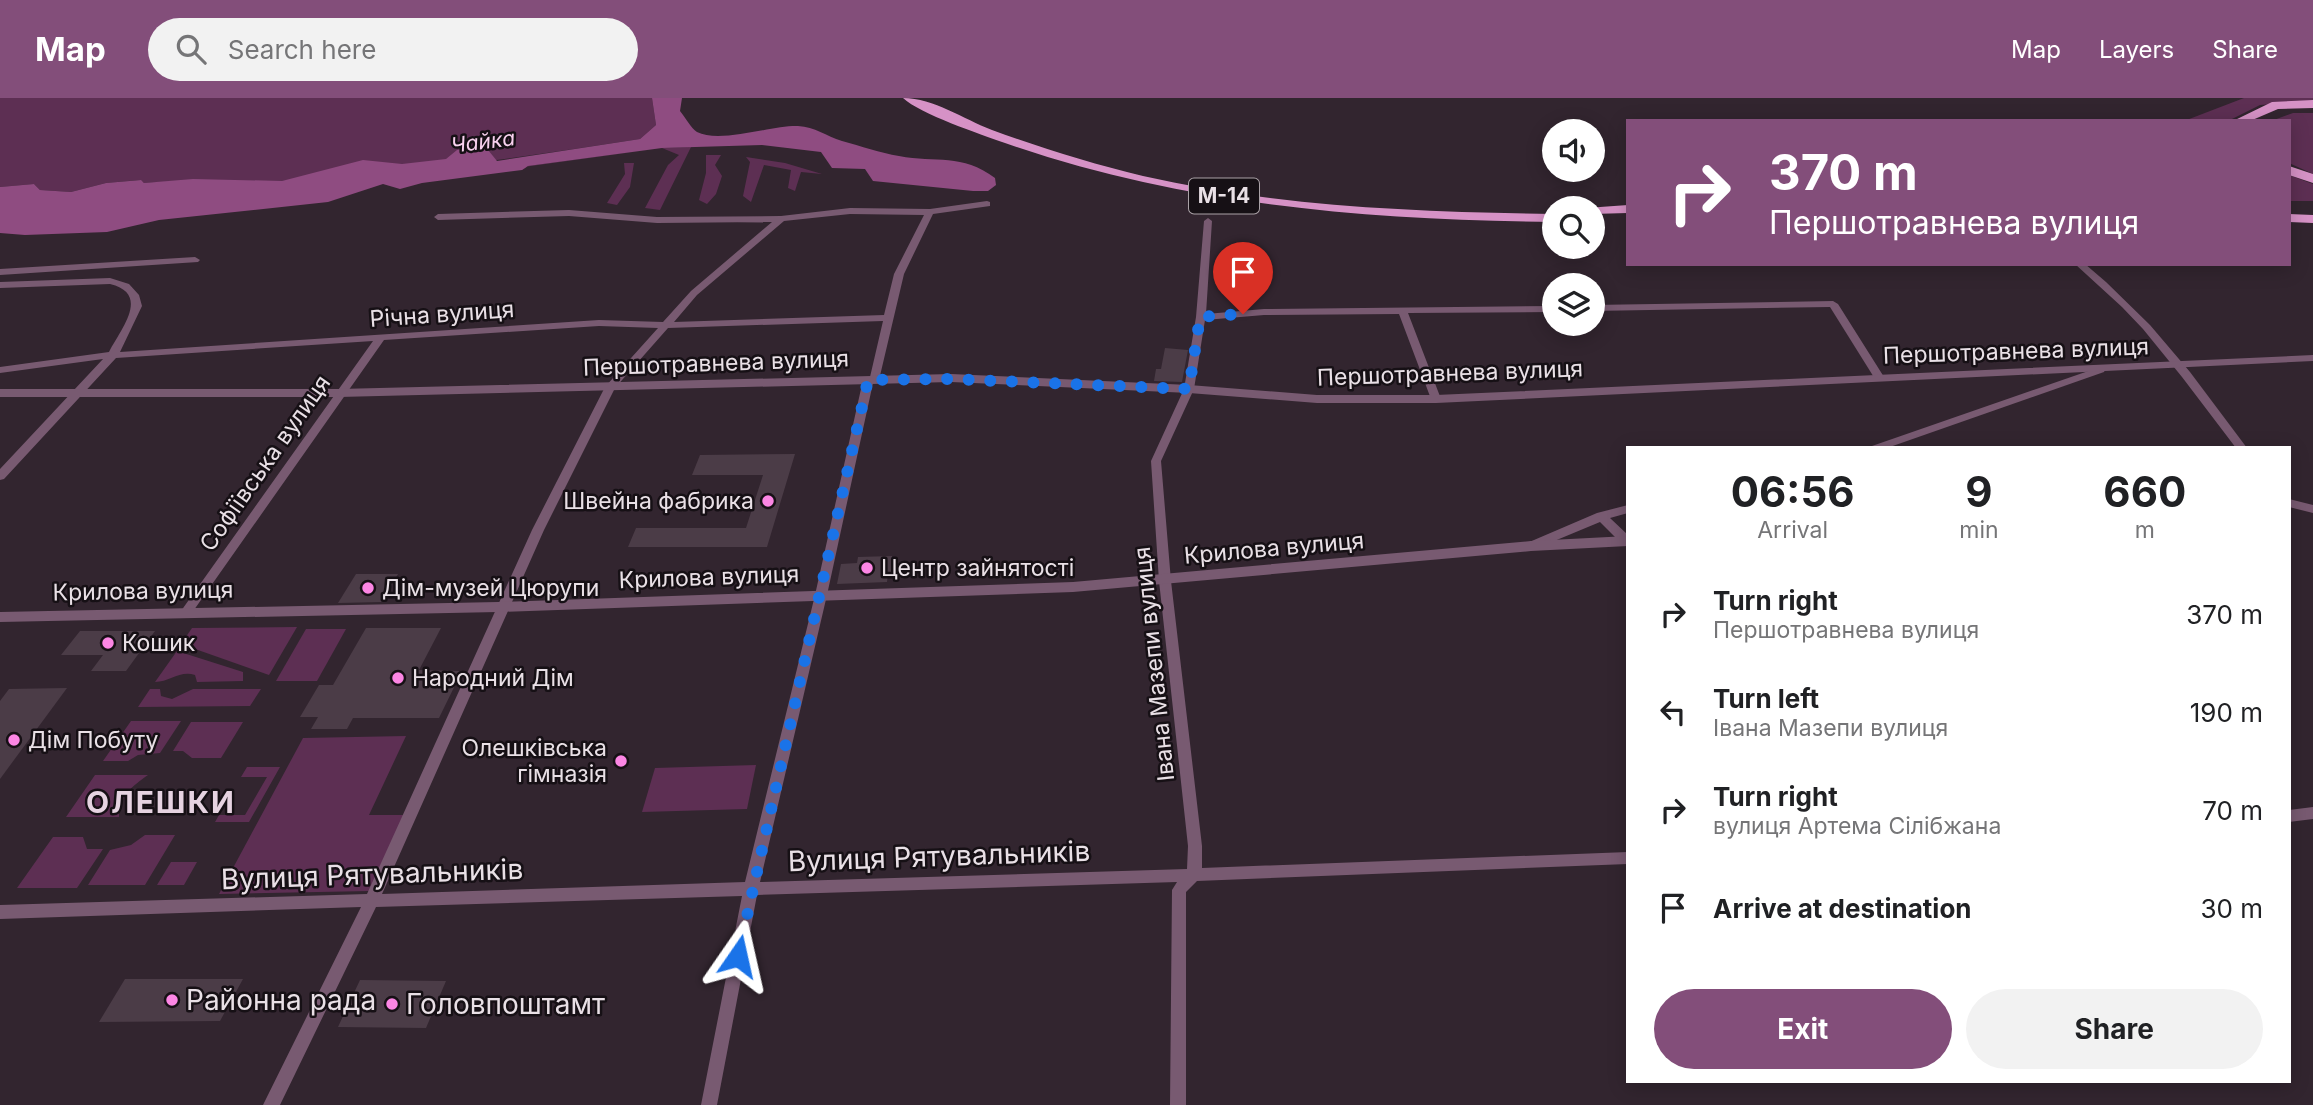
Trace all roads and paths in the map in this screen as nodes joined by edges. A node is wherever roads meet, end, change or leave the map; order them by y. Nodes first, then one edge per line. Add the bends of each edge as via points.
1 (909, 98) edge
2 (933, 98) edge
3 (2313, 106) edge
4 (2244, 119) edge
5 (2258, 119) edge
6 (2291, 171) edge
7 (2313, 179) edge
8 (987, 204) dead end
9 (2291, 208) edge
10 (2313, 208) edge
11 (1626, 209) edge
12 (1542, 210) edge
13 (1605, 210) edge
14 (930, 212) junction
15 (439, 218) dead end
16 (1542, 218) edge
17 (1605, 218) edge
18 (1626, 218) edge
19 (2291, 218) edge
20 (2313, 218) edge
21 (781, 219) junction
22 (1208, 221) dead end
23 (195, 260) dead end
24 (137, 265) junction
25 (2082, 266) edge
26 (0, 272) edge
27 (0, 285) edge
28 (132, 290) junction
29 (1605, 308) edge
30 (1542, 309) edge
31 (1403, 312) junction
32 (1200, 317) junction
33 (888, 318) junction
34 (664, 324) junction
35 (381, 337) junction
36 (113, 355) junction
37 (2313, 358) edge
38 (2179, 365) junction
39 (0, 370) edge
40 (2100, 370) junction
41 (1879, 377) junction
42 (871, 380) junction
43 (610, 387) junction
44 (1189, 389) junction
45 (0, 393) edge
46 (79, 393) junction
47 (340, 393) junction
48 (1436, 399) junction
49 (1881, 446) edge
50 (2240, 446) edge
51 (0, 476) edge
52 (2291, 504) edge
53 (2313, 509) edge
54 (1626, 510) edge
55 (1601, 516) junction
56 (1626, 540) edge
57 (1626, 541) edge
58 (1531, 546) junction
59 (1165, 581) junction
60 (821, 595) junction
61 (505, 607) junction
62 (185, 614) junction
63 (0, 617) edge
64 (2313, 813) edge
65 (2291, 816) edge
66 (1626, 858) edge
67 (1194, 875) junction
68 (751, 888) junction
69 (372, 900) junction
70 (0, 912) edge
71 (271, 1105) edge
72 (709, 1105) edge
73 (1178, 1105) edge

1 - 16 highway, М-14 via 1017,144 1159,185 1266,203 1391,215
2 - 12 highway, М-14 via 974,118 1083,155 1212,184 1365,204
3 - 4 highway via 2276,105
3 - 5 highway via 2276,109
6 - 7 highway
8 - 14 street
9 - 10 highway
11 - 13 highway
14 - 21 street via 850,211
14 - 33 street via 899,274
15 - 21 street via 569,213 657,220
17 - 18 highway
19 - 20 highway
21 - 34 street
22 - 32 street, Івана Мазепи вулиця
23 - 24 street
24 - 26 street
24 - 28 street
25 - 38 street
27 - 28 street via 110,281
28 - 36 street via 137,306
29 - 41 street via 1833,304
30 - 31 street
31 - 32 street
31 - 48 street
32 - 44 street, Івана Мазепи вулиця
33 - 34 street, Річна вулиця
33 - 42 street
34 - 35 street, Річна вулиця via 599,323
34 - 43 street
35 - 36 street, Річна вулиця
35 - 47 street, Софіївська вулиця
36 - 39 street, Річна вулиця
36 - 46 street
37 - 38 street, Першотравнева вулиця
38 - 40 street, Першотравнева вулиця
38 - 50 street
40 - 41 street, Першотравнева вулиця
40 - 49 street
41 - 48 street, Першотравнева вулиця
42 - 43 street, Першотравнева вулиця
42 - 44 street, Першотравнева вулиця
42 - 60 street
43 - 47 street, Першотравнева вулиця
43 - 61 street
44 - 48 street, Першотравнева вулиця via 1317,399
44 - 59 street, Івана Мазепи вулиця via 1156,461
45 - 46 street, Першотравнева вулиця
46 - 47 street, Першотравнева вулиця
46 - 51 street
47 - 62 street, Софіївська вулиця
52 - 53 street
54 - 55 street
55 - 56 street
55 - 58 street
57 - 58 street, Крилова вулиця
58 - 59 street, Крилова вулиця
59 - 60 street, Крилова вулиця
59 - 67 street, Івана Мазепи вулиця via 1195,846
60 - 61 street, Крилова вулиця
60 - 68 street
61 - 62 street, Крилова вулиця
61 - 69 street
62 - 63 street, Крилова вулиця
64 - 65 street
66 - 67 street, Вулиця Рятувальників
67 - 68 street, Вулиця Рятувальників
67 - 73 street, Івана Мазепи вулиця via 1179,890
68 - 69 street, Вулиця Рятувальників
68 - 72 street
69 - 70 street, Вулиця Рятувальників
69 - 71 street

